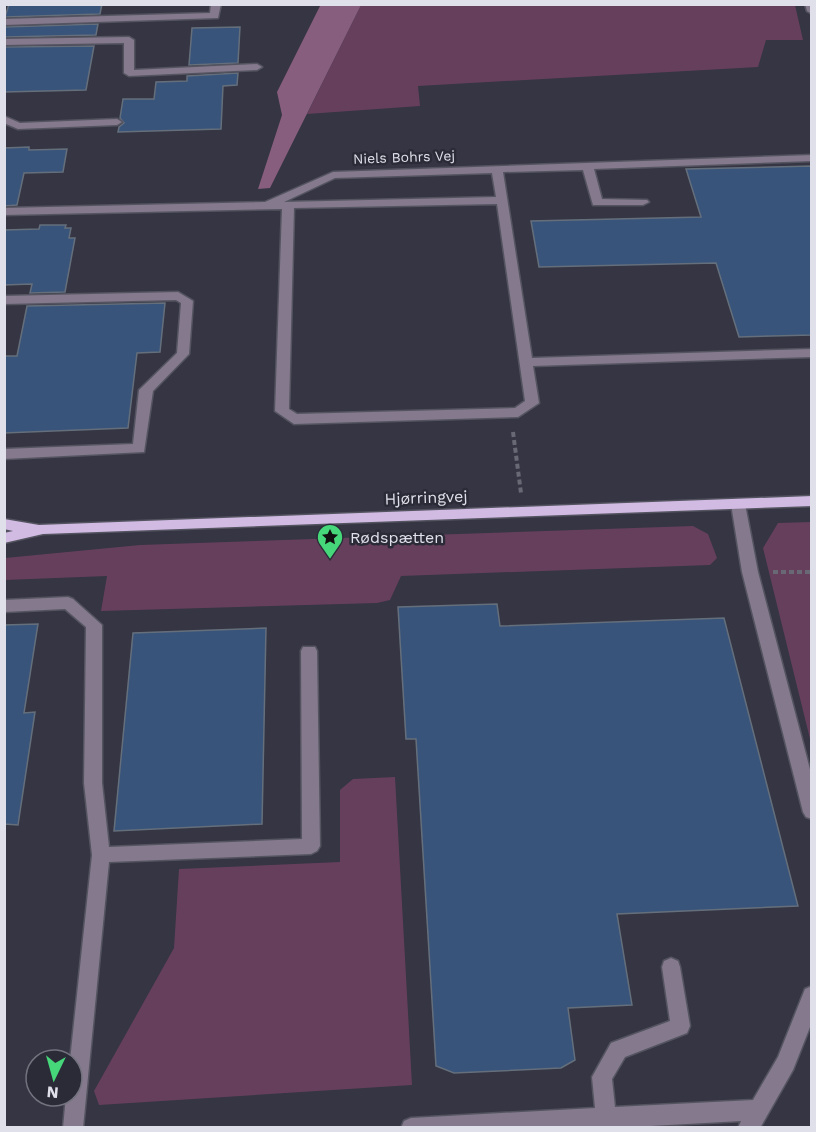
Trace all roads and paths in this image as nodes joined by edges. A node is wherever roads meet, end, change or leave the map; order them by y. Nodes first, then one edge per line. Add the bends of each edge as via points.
1 (216, 4) edge
2 (810, 4) edge
3 (812, 11) edge
4 (4, 22) edge
5 (4, 42) edge
6 (257, 67) dead end
7 (4, 119) edge
8 (117, 122) dead end
9 (812, 158) edge
10 (587, 165) junction
11 (497, 168) junction
12 (502, 200) junction
13 (643, 202) dead end
14 (268, 205) junction
15 (288, 205) junction
16 (4, 212) edge
17 (5, 301) edge
18 (812, 353) edge
19 (526, 362) junction
20 (510, 413) junction
21 (4, 454) edge
22 (812, 501) edge
23 (738, 504) junction
24 (523, 511) junction
25 (4, 524) edge
26 (43, 529) junction
27 (4, 537) edge
28 (750, 572) junction
29 (812, 572) edge
30 (4, 606) edge
31 (309, 651) dead end
32 (812, 812) edge
33 (101, 855) junction
34 (671, 967) dead end
35 (812, 995) edge
36 (758, 1110) junction
37 (606, 1118) junction
38 (659, 1121) edge
39 (425, 1127) edge
40 (73, 1128) edge
41 (748, 1128) edge

1 - 4 street via 215,16
2 - 3 street
5 - 6 street via 129,40 129,73
7 - 8 street via 18,126
9 - 10 street, Niels Bohrs Vej
10 - 11 street, Niels Bohrs Vej
10 - 13 street via 597,203
11 - 12 street
11 - 14 street, Niels Bohrs Vej via 333,175
12 - 15 street
12 - 19 street
14 - 15 street
14 - 16 street, Niels Bohrs Vej
15 - 20 street via 282,411 294,419
17 - 21 street via 178,296 187,301 183,354 146,390 138,449
18 - 19 street
19 - 20 street via 532,403
20 - 24 path
22 - 23 main road, Hjørringvej
23 - 24 main road, Hjørringvej
23 - 28 street
24 - 26 main road, Hjørringvej
25 - 26 main road, Hjørringvej
26 - 27 main road, Hjørringvej
28 - 29 path
28 - 32 street
30 - 33 street via 68,603 94,625 93,783
31 - 33 street via 311,846
33 - 40 street
34 - 37 street via 680,1026 618,1050 602,1077
35 - 36 street via 786,1063
36 - 38 street
36 - 41 street
37 - 38 street
37 - 39 street

